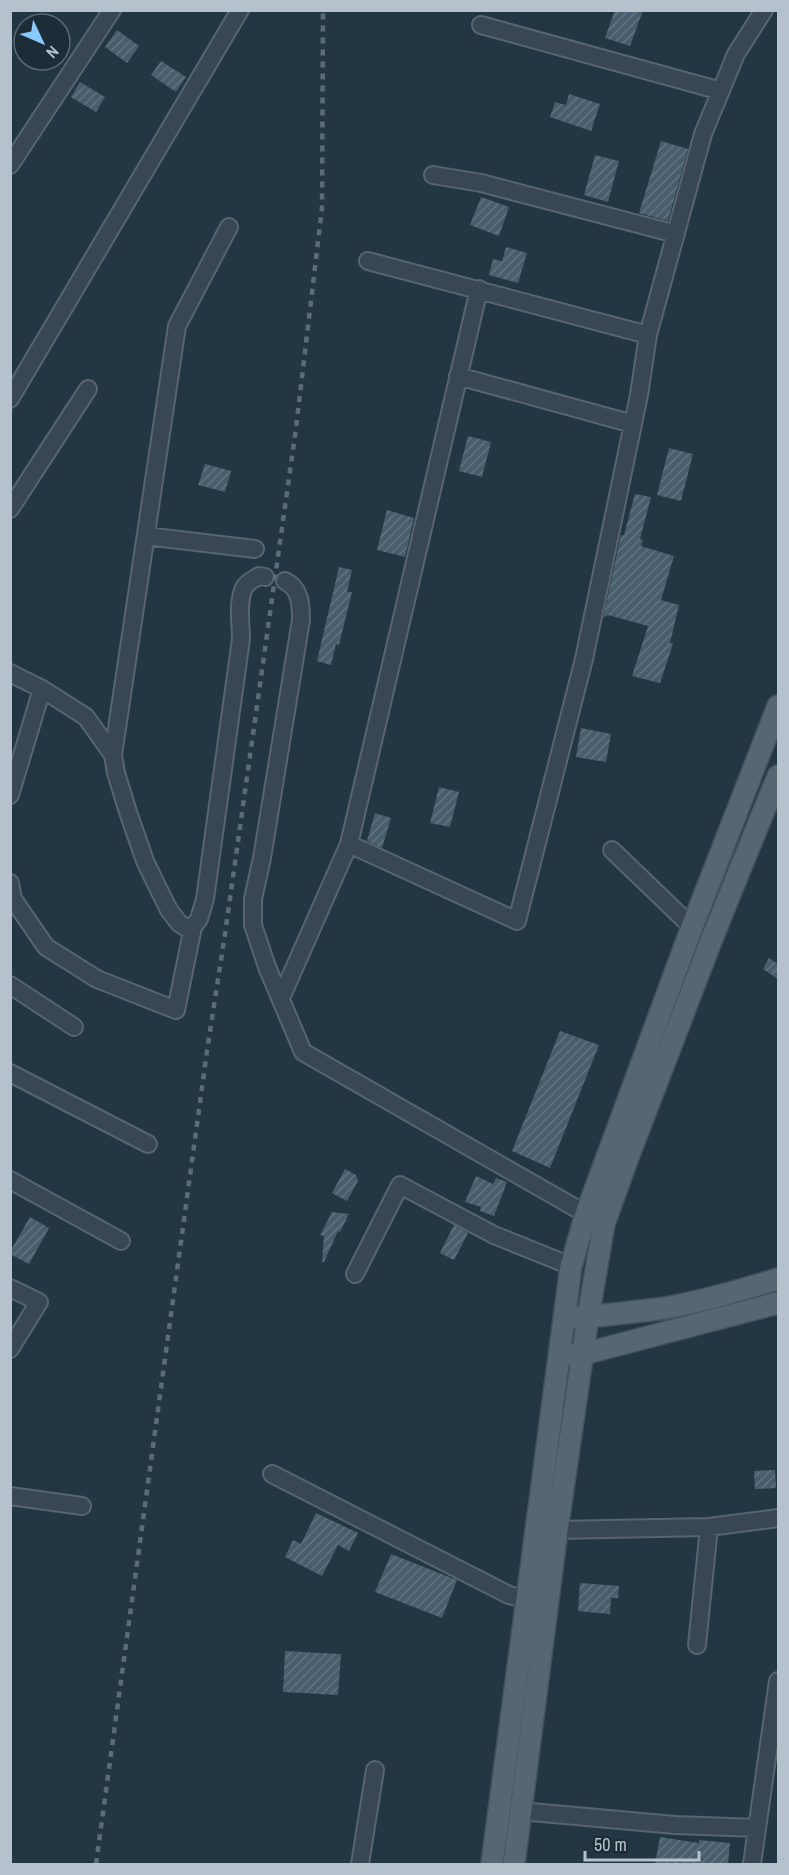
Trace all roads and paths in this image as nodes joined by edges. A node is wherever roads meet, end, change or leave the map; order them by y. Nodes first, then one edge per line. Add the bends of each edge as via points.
1 (112, 10) edge
2 (240, 10) edge
3 (764, 10) edge
4 (481, 25) dead end
5 (721, 91) junction
6 (17, 140) edge
7 (10, 165) edge
8 (434, 175) dead end
9 (229, 227) dead end
10 (676, 234) junction
11 (368, 261) dead end
12 (479, 289) junction
13 (648, 335) junction
14 (458, 376) junction
15 (88, 389) dead end
16 (10, 399) edge
17 (633, 424) junction
18 (10, 509) edge
19 (146, 536) junction
20 (255, 549) dead end
21 (265, 577) dead end
22 (285, 581) dead end
23 (10, 673) edge
24 (42, 689) junction
25 (778, 706) edge
26 (113, 755) junction
27 (778, 776) edge
28 (12, 788) edge
29 (349, 844) junction
30 (612, 850) dead end
31 (10, 883) edge
32 (193, 927) junction
33 (692, 927) junction
34 (10, 985) edge
35 (281, 998) junction
36 (74, 1027) dead end
37 (10, 1073) edge
38 (148, 1144) dead end
39 (10, 1180) edge
40 (586, 1214) junction
41 (121, 1241) dead end
42 (571, 1266) junction
43 (356, 1274) dead end
44 (778, 1279) edge
45 (10, 1288) edge
46 (778, 1303) edge
47 (588, 1317) junction
48 (563, 1319) junction
49 (10, 1349) edge
50 (583, 1354) junction
51 (559, 1356) junction
52 (272, 1474) dead end
53 (10, 1496) edge
54 (82, 1506) dead end
55 (778, 1518) edge
56 (708, 1527) junction
57 (557, 1530) junction
58 (528, 1600) junction
59 (696, 1645) dead end
60 (778, 1681) edge
61 (375, 1770) dead end
62 (520, 1811) junction
63 (757, 1828) junction
64 (360, 1864) edge
65 (492, 1864) edge
66 (514, 1864) edge
67 (752, 1864) edge

1 - 6 street
2 - 16 street
3 - 5 street via 736,54
4 - 5 street
5 - 10 street via 703,134
6 - 7 street
8 - 10 street via 481,183
9 - 19 street via 177,326
10 - 13 street
11 - 12 street
12 - 13 street
12 - 14 street
13 - 17 street
14 - 17 street
14 - 29 street
15 - 18 street
17 - 29 street via 584,659 517,921
19 - 20 street
19 - 26 street
21 - 32 street via 259,576 243,589 241,639 205,899
22 - 35 street via 295,589 301,620 253,899 253,925
23 - 24 street
24 - 26 street via 86,717
24 - 28 street
25 - 33 main road
26 - 32 street via 145,861 169,910 184,927
27 - 47 main road via 604,1224
29 - 35 street
30 - 33 street
31 - 32 street via 13,899 46,947 96,979 176,1011
33 - 40 main road
34 - 36 street
35 - 40 street via 303,1052
37 - 38 street
39 - 41 street
40 - 42 main road
42 - 43 street via 494,1235 400,1185
42 - 48 main road
44 - 47 main road via 667,1307
45 - 49 street via 39,1302
46 - 50 main road
47 - 48 main road
47 - 50 main road
48 - 51 main road
50 - 51 main road
50 - 57 main road
51 - 58 main road
52 - 58 street via 509,1595
53 - 54 street
55 - 56 street
56 - 57 street
56 - 59 street
57 - 62 main road
58 - 65 main road
60 - 63 street
61 - 64 street
62 - 63 street
62 - 66 main road
63 - 67 street

